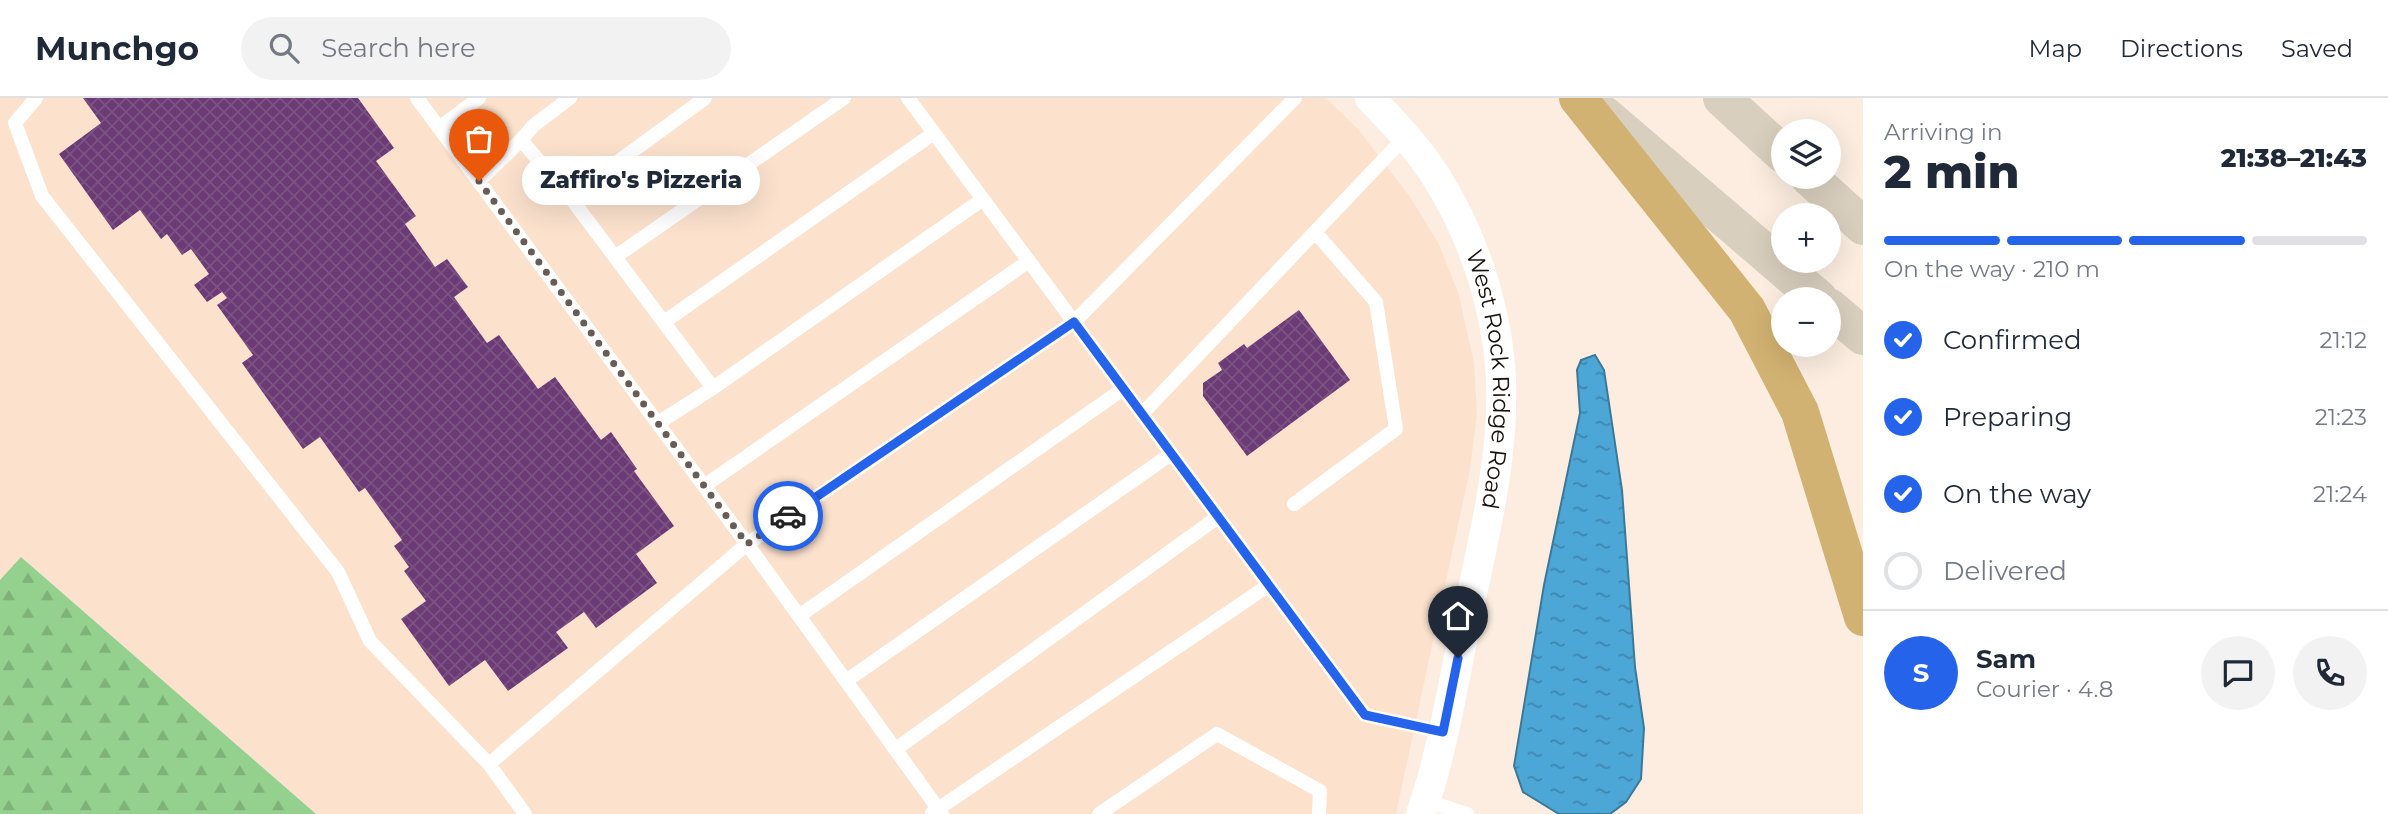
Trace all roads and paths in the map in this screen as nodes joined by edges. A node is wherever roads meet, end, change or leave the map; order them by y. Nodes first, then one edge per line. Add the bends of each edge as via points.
1 (36, 98) edge
2 (417, 98) edge
3 (479, 98) edge
4 (570, 98) edge
5 (705, 98) edge
6 (844, 98) edge
7 (908, 98) edge
8 (1295, 98) edge
9 (1370, 98) edge
10 (1581, 98) edge
11 (1722, 98) edge
12 (439, 128) junction
13 (934, 133) junction
14 (1406, 136) junction
15 (521, 140) junction
16 (1771, 143) edge
17 (479, 181) junction
18 (1822, 189) edge
19 (570, 197) junction
20 (983, 199) junction
21 (1863, 226) edge
22 (1315, 232) junction
23 (615, 257) junction
24 (1029, 261) junction
25 (1805, 287) edge
26 (1841, 318) edge
27 (1074, 322) junction
28 (664, 323) junction
29 (1863, 337) edge
30 (713, 388) junction
31 (1123, 389) junction
32 (1142, 414) junction
33 (658, 423) junction
34 (1171, 454) junction
35 (704, 486) junction
36 (1294, 504) dead end
37 (1218, 517) junction
38 (747, 544) junction
39 (1269, 586) junction
40 (799, 616) junction
41 (1863, 617) edge
42 (846, 681) junction
43 (1443, 732) junction
44 (895, 749) junction
45 (489, 764) junction
46 (1424, 807) edge
47 (937, 812) edge
48 (525, 814) edge
49 (1099, 814) edge
50 (1319, 814) edge
51 (1467, 814) edge

1 - 45 lane via 15,122 42,196 338,572 370,641
2 - 12 lane
3 - 12 lane
4 - 15 lane
5 - 19 lane
6 - 23 lane
7 - 13 lane
8 - 27 lane
9 - 14 street, West Rock Ridge Road
10 - 25 main road
10 - 41 highway via 1747,310 1800,412
11 - 16 main road
12 - 17 lane
13 - 20 lane
13 - 28 lane
14 - 22 lane
14 - 43 street, West Rock Ridge Road via 1453,208 1481,274 1501,381 1497,454
15 - 17 lane
15 - 19 lane
17 - 33 lane
18 - 21 main road
19 - 23 lane
20 - 24 lane
20 - 30 lane
22 - 32 lane
22 - 36 lane via 1376,302 1396,429
23 - 28 lane
24 - 27 lane
24 - 35 lane
26 - 29 main road
27 - 31 lane
27 - 38 lane
28 - 30 lane
30 - 33 lane
31 - 32 lane
31 - 40 lane
32 - 34 lane
33 - 35 lane
34 - 37 lane
34 - 42 lane
35 - 38 lane
37 - 39 lane
37 - 44 lane
38 - 40 lane
38 - 45 lane
39 - 43 lane via 1365,715
39 - 47 lane
40 - 42 lane
42 - 44 lane
43 - 46 street, West Rock Ridge Road
44 - 47 lane
45 - 48 lane
46 - 51 lane
49 - 50 lane via 1217,734 1320,791

